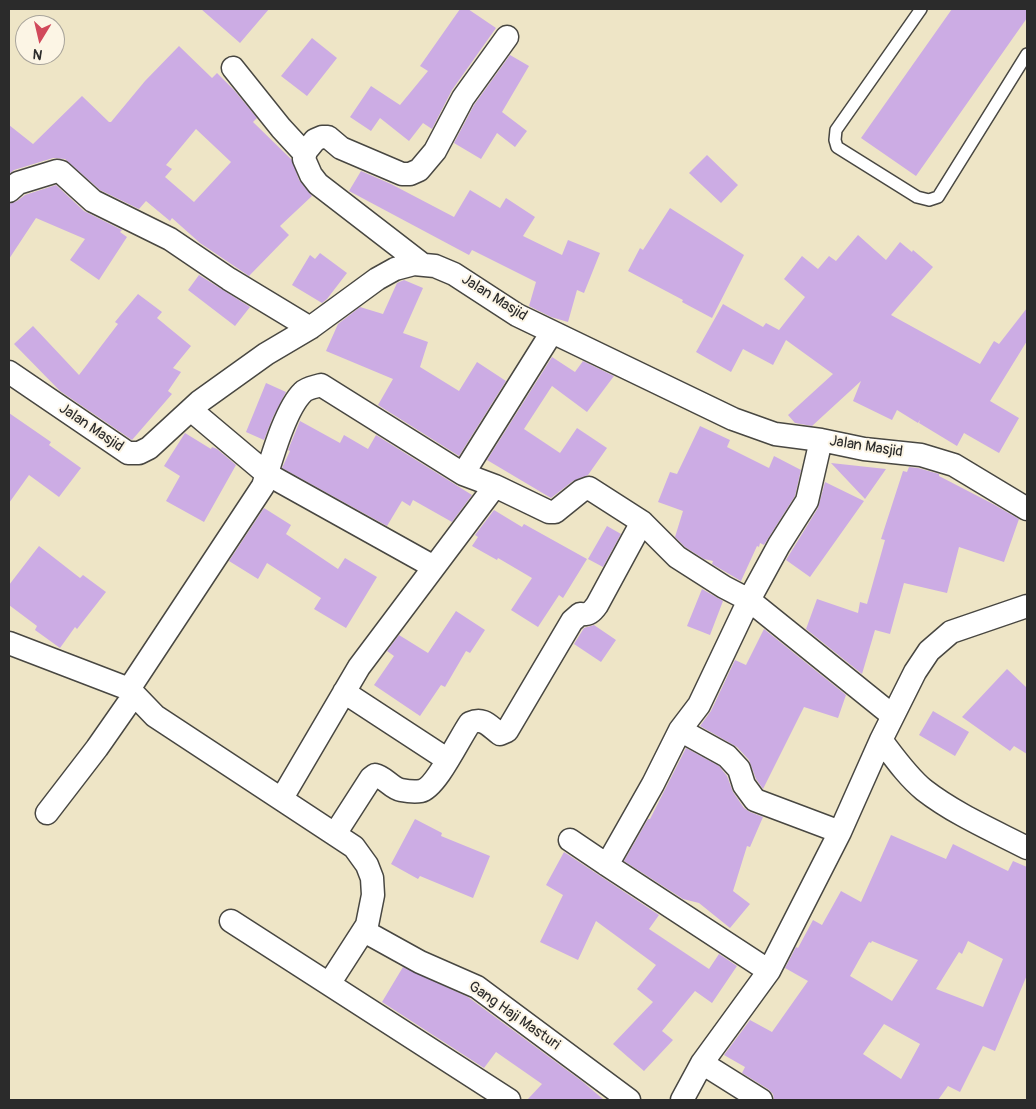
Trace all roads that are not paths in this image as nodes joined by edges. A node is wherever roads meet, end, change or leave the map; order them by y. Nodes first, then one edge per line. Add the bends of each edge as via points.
1 (921, 9) edge
2 (507, 37) dead end
3 (1027, 54) edge
4 (232, 68) dead end
5 (305, 154) junction
6 (9, 192) edge
7 (423, 265) junction
8 (310, 328) junction
9 (552, 332) junction
10 (9, 372) edge
11 (191, 410) junction
12 (821, 440) junction
13 (267, 474) junction
14 (463, 474) junction
15 (495, 486) junction
16 (1027, 509) edge
17 (642, 522) junction
18 (434, 567) junction
19 (749, 600) junction
20 (1027, 606) edge
21 (9, 643) edge
22 (131, 692) junction
23 (344, 692) junction
24 (893, 716) junction
25 (680, 730) junction
26 (881, 740) junction
27 (448, 760) junction
28 (282, 798) junction
29 (46, 813) dead end
30 (840, 832) junction
31 (335, 834) junction
32 (570, 840) dead end
33 (1027, 848) edge
34 (607, 865) junction
35 (230, 921) dead end
36 (364, 931) junction
37 (769, 970) junction
38 (329, 984) junction
39 (702, 1063) junction
40 (509, 1100) edge
41 (629, 1100) edge
42 (682, 1100) edge
43 (761, 1100) edge

1 - 3 lane via 836,130 835,140 837,147 917,197 929,200 938,196
2 - 5 street via 463,98 435,151 419,170 402,174 341,148 322,136
4 - 5 street
5 - 7 street via 304,160 318,184
6 - 8 street via 18,182 61,172 93,201 170,239
7 - 8 street, Jalan Masjid via 395,269 377,279
7 - 9 street, Jalan Masjid via 454,274 517,315
8 - 11 street, Jalan Masjid via 266,354
9 - 12 street, Jalan Masjid via 733,419 775,434
9 - 14 street
10 - 11 street, Jalan Masjid via 128,453 139,453 149,448
11 - 13 street
12 - 16 street, Jalan Masjid via 864,449 921,455 954,465
12 - 19 street via 807,501
13 - 14 street via 292,405 304,390 321,385
13 - 18 street
13 - 22 street via 263,486
14 - 15 street
15 - 17 street via 550,512 555,512 589,488
15 - 18 street
17 - 19 street via 677,557
17 - 27 street via 597,605 592,612 580,614 572,621 507,731 500,734 483,720 476,720 470,723
18 - 23 street
19 - 24 street
19 - 25 street via 699,705
20 - 24 street via 951,632 929,651
21 - 22 street
22 - 28 street via 155,716
22 - 29 street via 97,748
23 - 27 street
23 - 28 street
24 - 26 street
25 - 30 street via 727,756 739,769 744,785 755,800
25 - 34 street
26 - 30 street
26 - 33 street via 922,789 953,810
27 - 31 street via 430,786 421,791 401,790 375,775
28 - 31 street
30 - 37 street
31 - 36 street via 354,847 372,878 373,895
32 - 34 street
34 - 37 street
35 - 38 street
36 - 38 street
36 - 41 street, Gang Haji Masturi via 420,962 477,987
37 - 39 street
38 - 40 street
39 - 42 street
39 - 43 street

